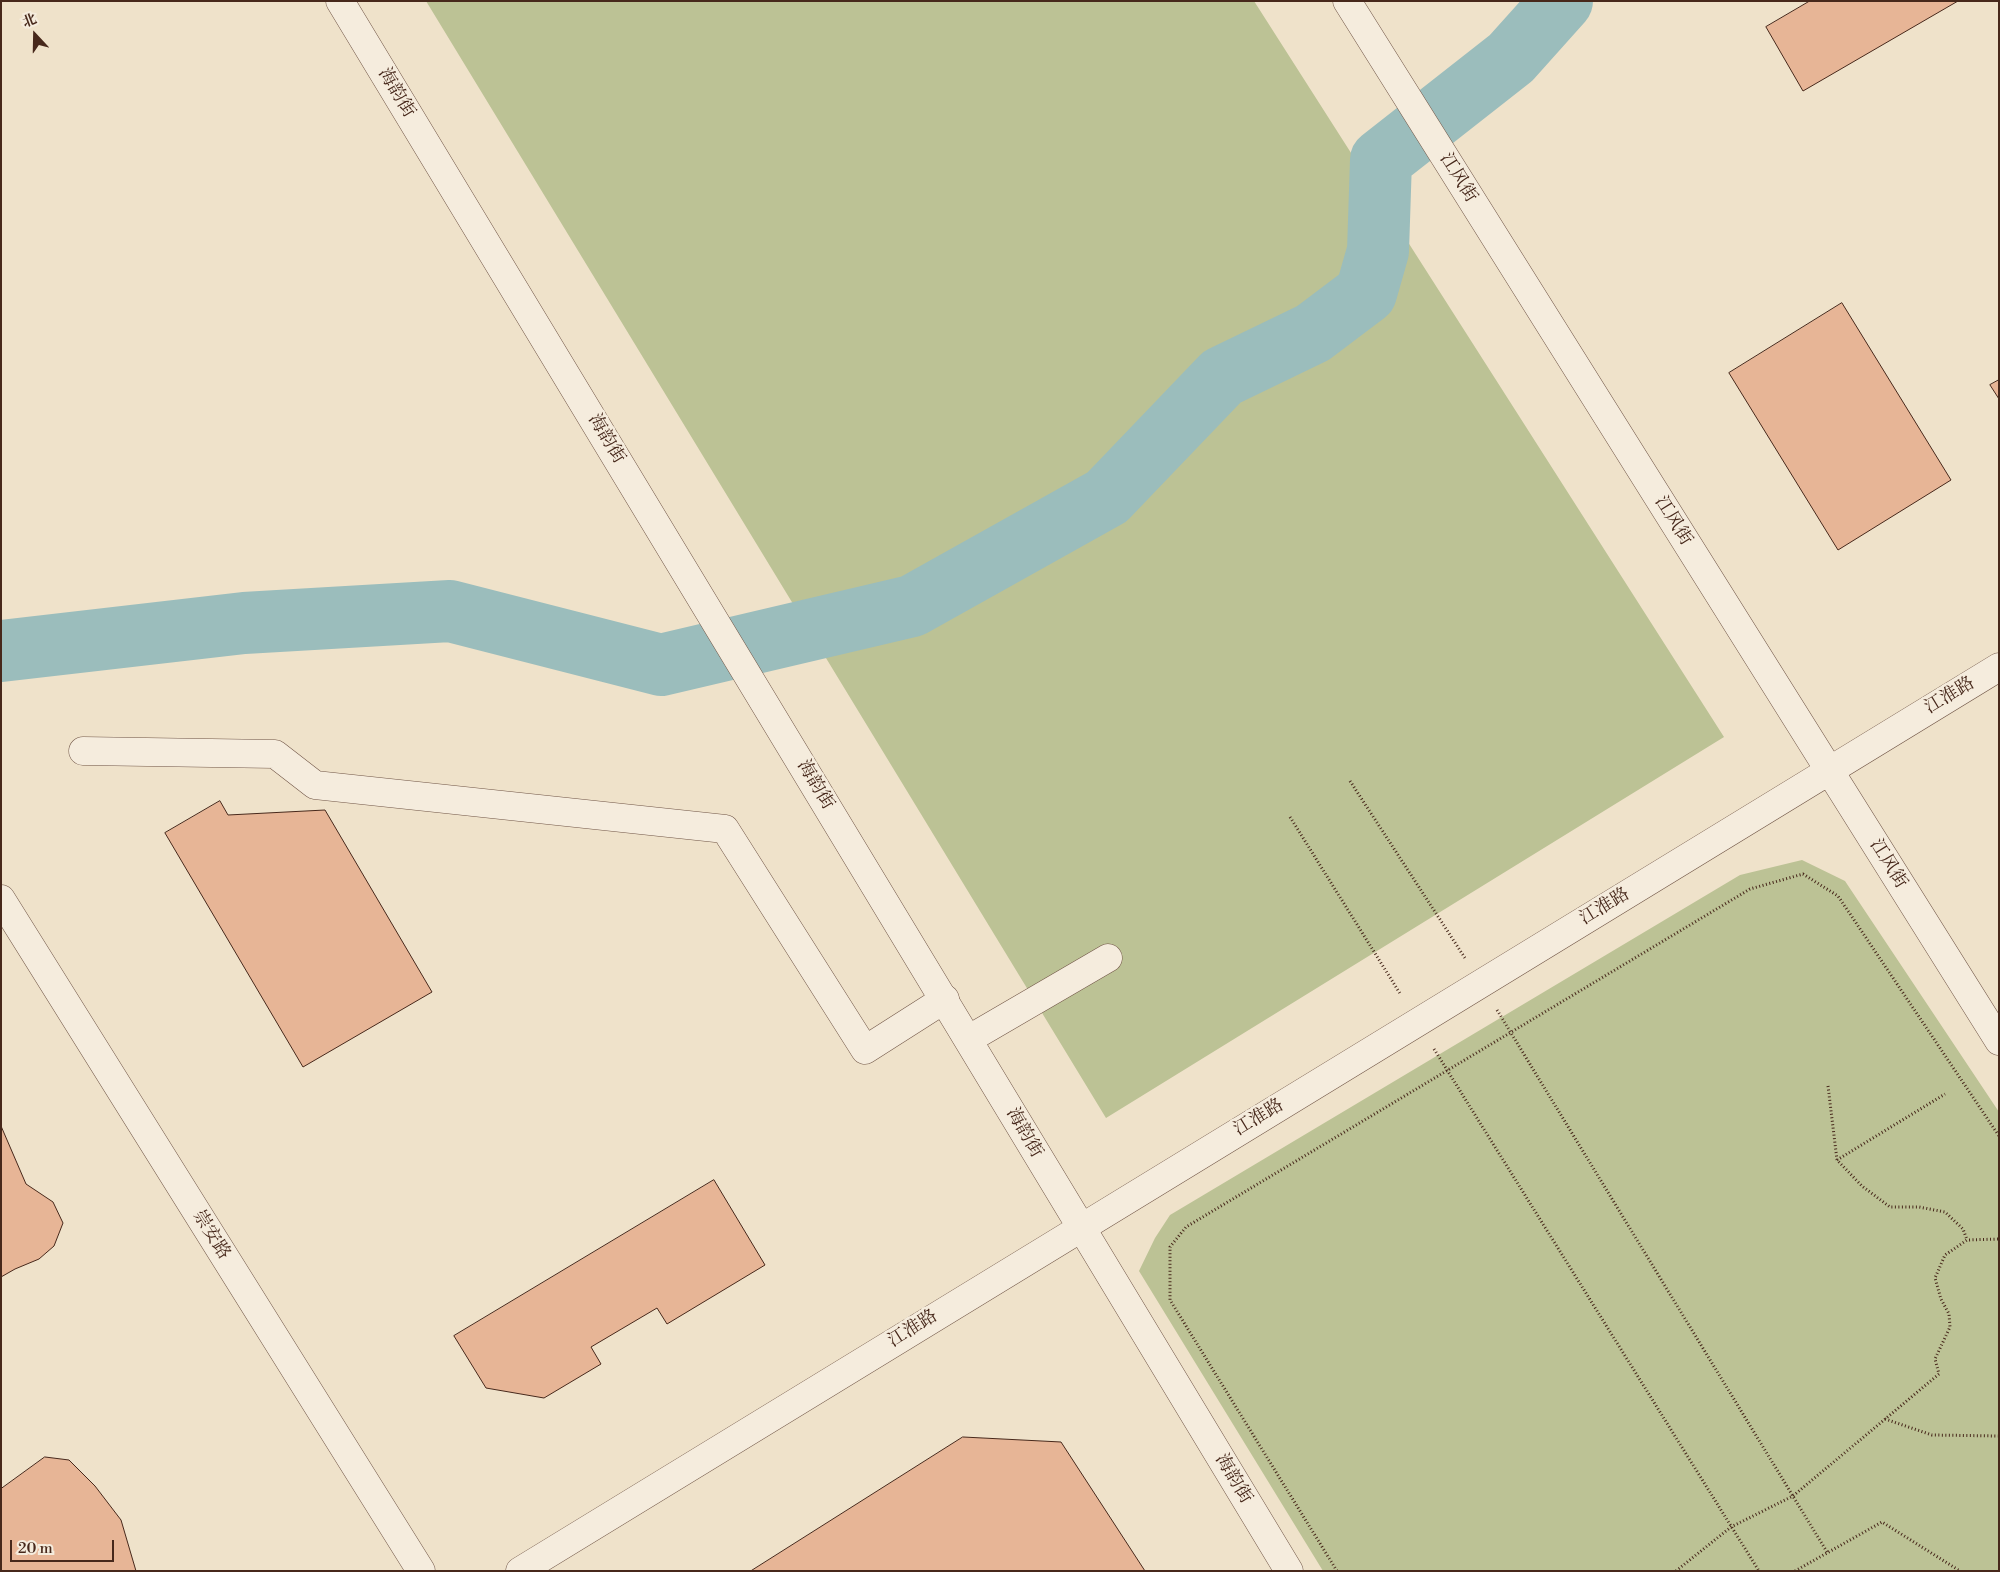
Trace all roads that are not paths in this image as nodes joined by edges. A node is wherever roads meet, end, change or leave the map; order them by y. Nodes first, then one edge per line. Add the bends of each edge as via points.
1 (340, 1) edge
2 (1347, 1) edge
3 (1999, 667) edge
4 (83, 751) dead end
5 (1830, 770) junction
6 (1, 899) edge
7 (1108, 958) dead end
8 (945, 999) junction
9 (969, 1039) junction
10 (1999, 1040) edge
11 (1080, 1228) junction
12 (421, 1571) edge
13 (520, 1571) edge
14 (1289, 1571) edge

1 - 8 street, 海韵街
2 - 5 street, 江风街
3 - 5 street, 江淮路
4 - 8 street via 274,754 315,785 725,829 865,1050
5 - 10 street, 江风街
5 - 11 street, 江淮路
6 - 12 street, 崇安路
7 - 9 street
8 - 9 street, 海韵街
9 - 11 street, 海韵街
11 - 13 street, 江淮路
11 - 14 street, 海韵街

